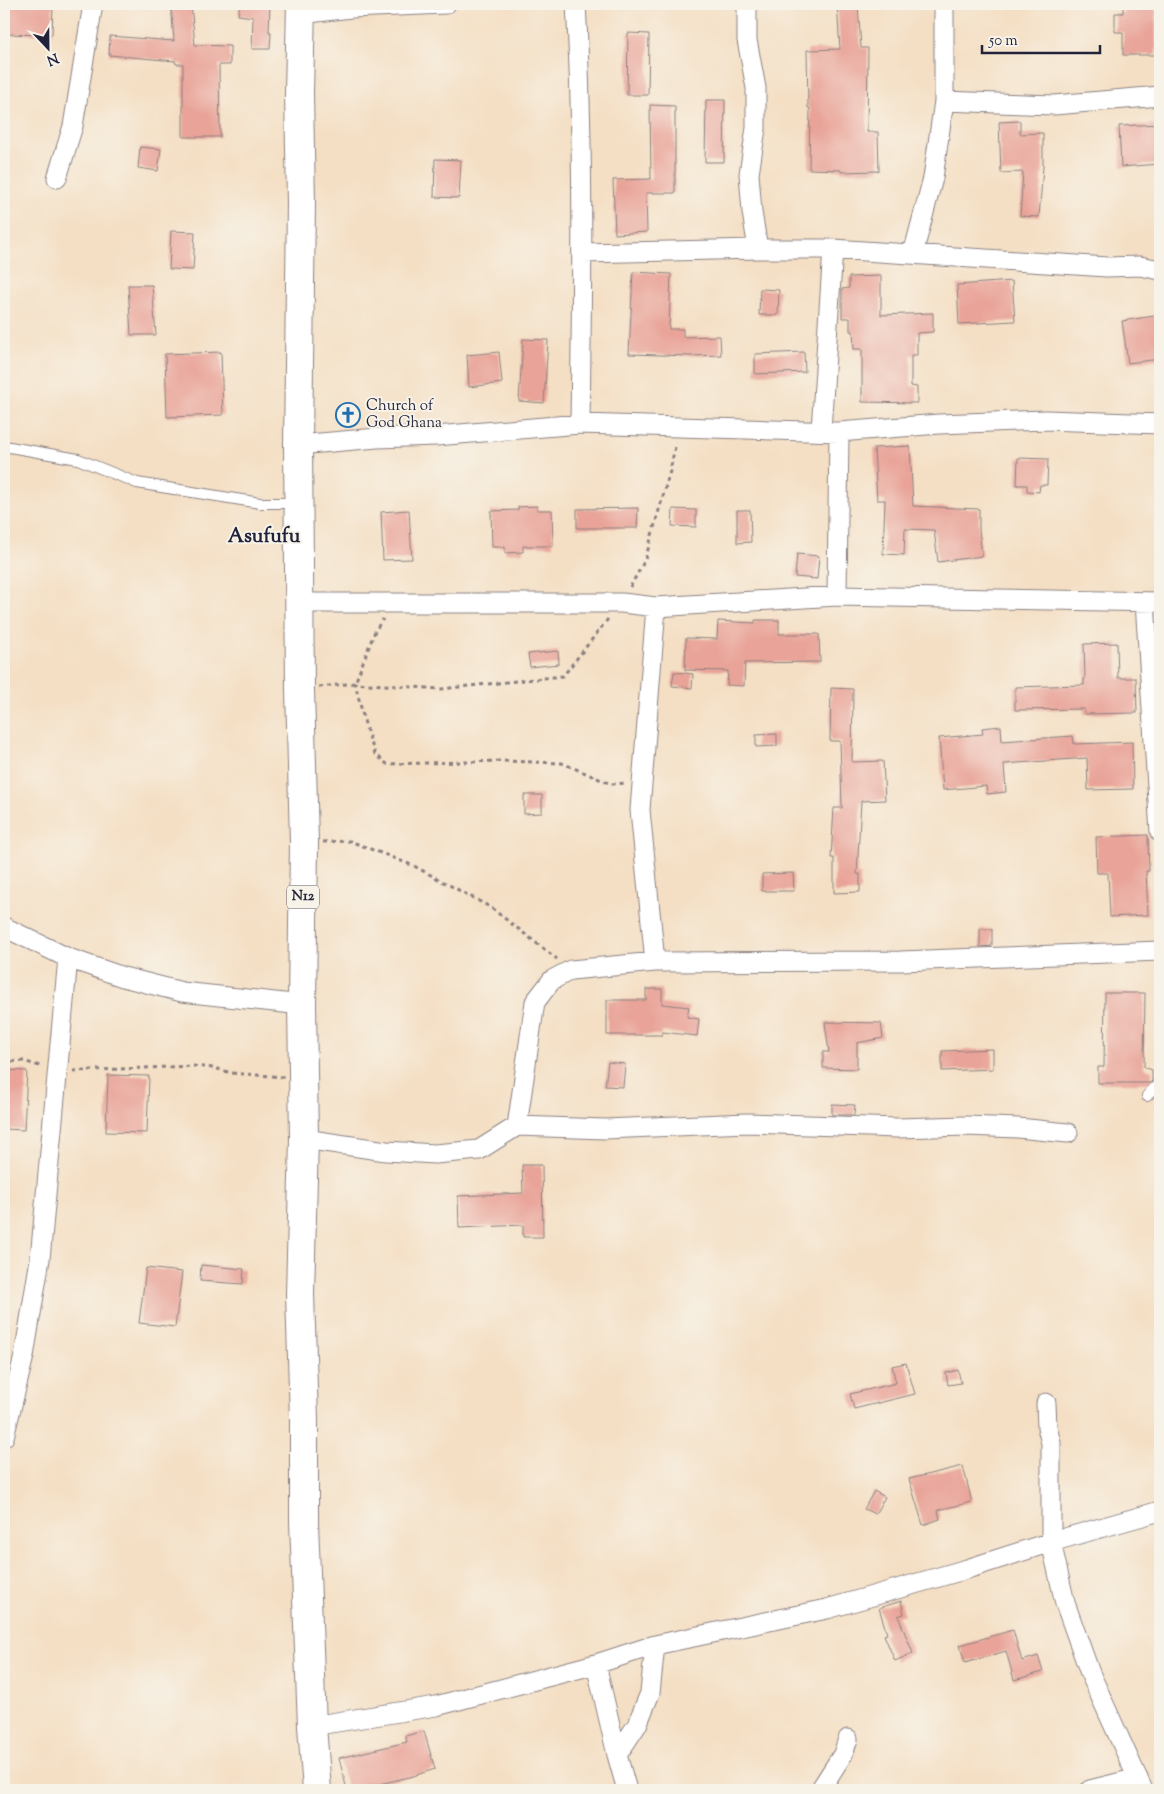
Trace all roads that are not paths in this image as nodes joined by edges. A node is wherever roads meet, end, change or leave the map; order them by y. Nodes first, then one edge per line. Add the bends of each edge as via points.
1 (93, 4) edge
2 (446, 4) edge
3 (576, 4) edge
4 (748, 4) edge
5 (944, 4) edge
6 (301, 9) edge
7 (1160, 96) edge
8 (944, 101) junction
9 (57, 178) dead end
10 (758, 249) junction
11 (833, 249) junction
12 (582, 253) junction
13 (913, 254) junction
14 (1160, 270) edge
15 (580, 424) junction
16 (1160, 424) edge
17 (830, 431) junction
18 (298, 445) junction
19 (4, 446) edge
20 (299, 503) junction
21 (837, 596) junction
22 (1153, 602) edge
23 (300, 603) junction
24 (656, 607) junction
25 (1160, 832) edge
26 (4, 926) edge
27 (1160, 951) edge
28 (68, 958) junction
29 (655, 962) junction
30 (302, 1005) junction
31 (1160, 1082) edge
32 (1147, 1096) dead end
33 (516, 1126) junction
34 (1068, 1133) dead end
35 (304, 1138) junction
36 (1046, 1403) dead end
37 (4, 1437) edge
38 (1160, 1511) edge
39 (1050, 1542) junction
40 (655, 1645) junction
41 (596, 1664) junction
42 (312, 1726) junction
43 (848, 1739) dead end
44 (617, 1755) junction
45 (1141, 1784) edge
46 (317, 1790) edge
47 (627, 1790) edge
48 (820, 1790) edge
49 (1090, 1790) edge

1 - 9 street via 73,126
2 - 6 street
3 - 12 street
4 - 10 street via 747,40 756,88 756,128 749,174
5 - 8 street
6 - 18 highway, N12
7 - 8 street via 1054,105
8 - 13 street via 933,178
10 - 11 street
10 - 12 street
11 - 13 street
11 - 17 street
12 - 15 street
13 - 14 street via 1107,267 1140,266
15 - 17 street
15 - 18 street
16 - 17 street via 1038,420
17 - 21 street
18 - 20 highway, N12
19 - 20 lane via 78,460 137,483 260,503
20 - 23 highway, N12
21 - 22 street
21 - 24 street
22 - 25 street
23 - 24 street via 622,603
23 - 30 highway, N12 via 304,842
24 - 29 street via 640,810
26 - 28 street
27 - 29 street via 901,961
28 - 30 street via 182,992
28 - 37 street via 40,1259 24,1356
29 - 33 street via 571,970 552,980 535,1002
30 - 35 highway, N12
31 - 32 lane
33 - 34 street via 606,1129 747,1123 898,1128 966,1126
33 - 35 street via 479,1150 435,1154 386,1151
35 - 42 highway, N12 via 300,1294
36 - 39 street via 1051,1443
38 - 39 street
39 - 40 street via 827,1609
39 - 45 street via 1065,1603 1090,1673
40 - 41 street
40 - 44 street via 650,1693 637,1725
41 - 42 street via 436,1706
41 - 44 street
42 - 46 highway, N12
43 - 48 street via 843,1754
44 - 47 street
45 - 49 street

